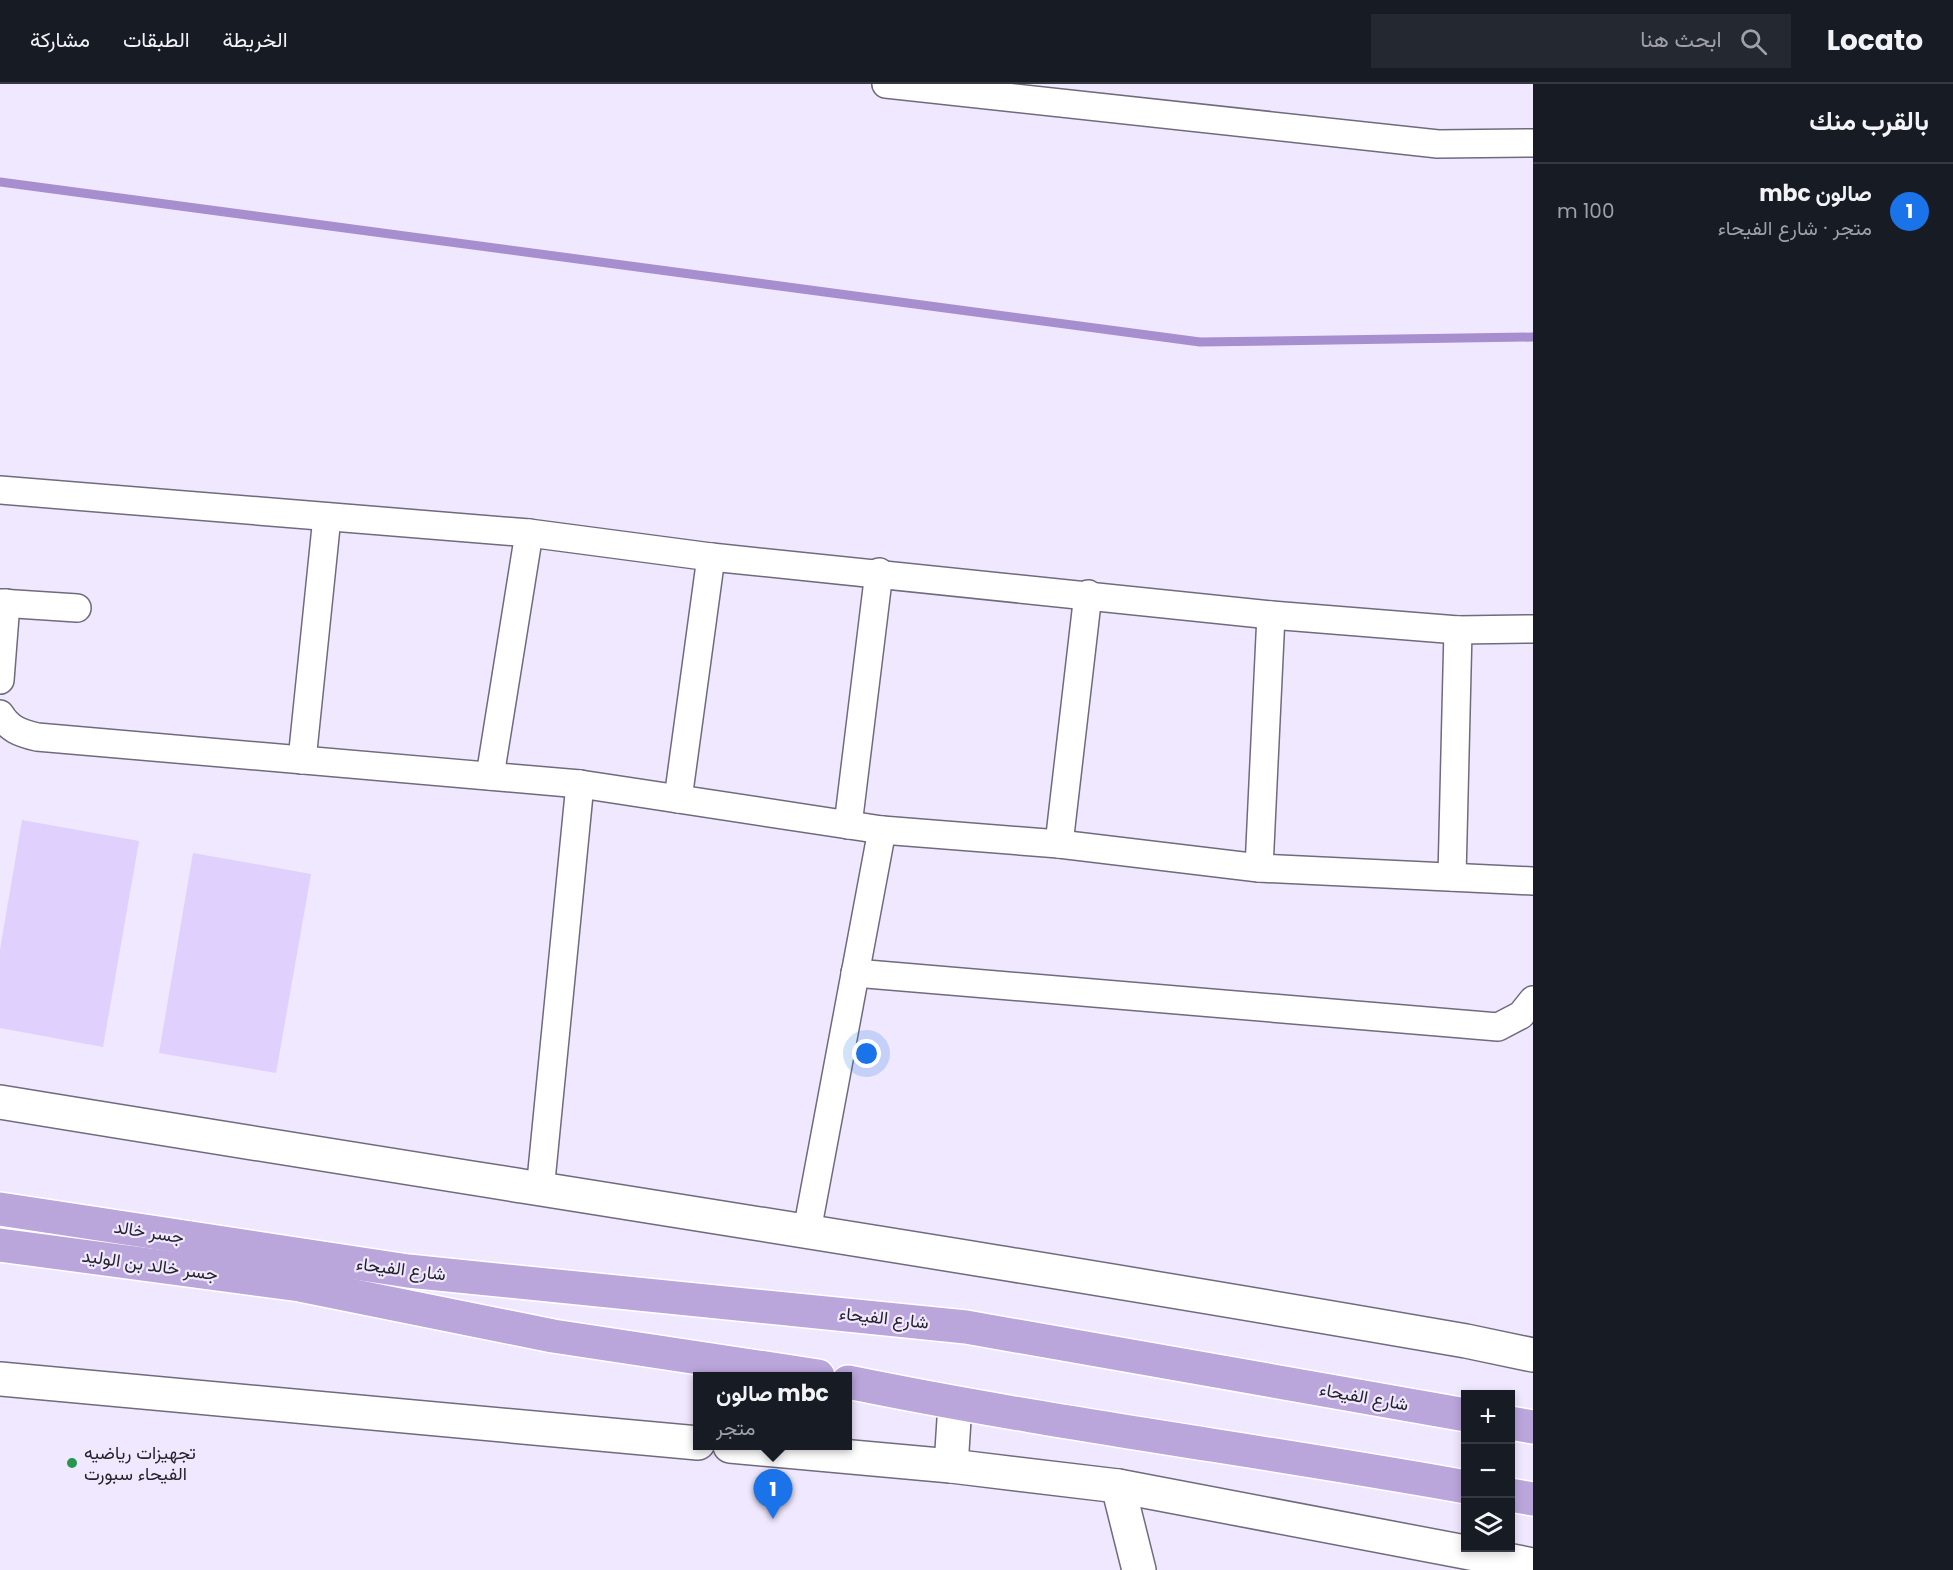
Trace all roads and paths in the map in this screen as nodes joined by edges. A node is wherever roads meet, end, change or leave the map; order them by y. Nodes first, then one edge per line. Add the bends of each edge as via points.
1 (886, 84) edge
2 (1533, 142) edge
3 (0, 490) edge
4 (327, 517) junction
5 (529, 533) junction
6 (711, 556) junction
7 (879, 572) junction
8 (1088, 594) junction
9 (3, 603) edge
10 (77, 608) dead end
11 (1271, 615) junction
12 (1533, 629) edge
13 (1458, 630) junction
14 (0, 680) edge
15 (0, 714) edge
16 (302, 760) junction
17 (490, 776) junction
18 (580, 784) junction
19 (678, 799) junction
20 (848, 825) junction
21 (882, 830) junction
22 (1059, 844) junction
23 (1259, 868) junction
24 (1452, 877) junction
25 (1533, 881) edge
26 (855, 973) junction
27 (1533, 1000) edge
28 (0, 1102) edge
29 (540, 1191) junction
30 (0, 1209) edge
31 (807, 1231) junction
32 (0, 1245) edge
33 (299, 1270) junction
34 (1533, 1354) edge
35 (787, 1372) edge
36 (0, 1379) edge
37 (852, 1383) edge
38 (955, 1404) junction
39 (1461, 1414) edge
40 (1515, 1424) edge
41 (1533, 1427) edge
42 (693, 1443) edge
43 (774, 1450) edge
44 (951, 1466) junction
45 (1118, 1486) junction
46 (1461, 1486) edge
47 (1515, 1496) edge
48 (1533, 1499) edge
49 (1533, 1564) edge
50 (1139, 1570) edge

1 - 2 street via 1438,144
3 - 4 street
4 - 5 street
4 - 16 street
5 - 6 street
5 - 17 street
6 - 7 street
6 - 19 street
7 - 8 street
7 - 20 street
8 - 11 street
8 - 22 street
9 - 10 street
9 - 14 street
11 - 13 street
11 - 23 street
12 - 13 street
13 - 24 street
15 - 16 street via 7,725 37,737
16 - 17 street
17 - 18 street
18 - 19 street
18 - 29 street
19 - 20 street
20 - 21 street
21 - 22 street
21 - 26 street
22 - 23 street
23 - 24 street
24 - 25 street
26 - 27 street via 1498,1027 1521,1015
26 - 31 street
28 - 29 street
29 - 31 street
30 - 33 highway, جسر خالد
31 - 34 street via 1268,1306
32 - 33 highway, جسر خالد بن الوليد
33 - 35 highway, شارع الفيحاء via 553,1336
33 - 39 highway, شارع الفيحاء via 408,1271 966,1327
36 - 42 street
37 - 38 highway
38 - 44 street
38 - 46 highway
40 - 41 highway
43 - 44 street
44 - 45 street
45 - 49 street
45 - 50 street
47 - 48 highway

